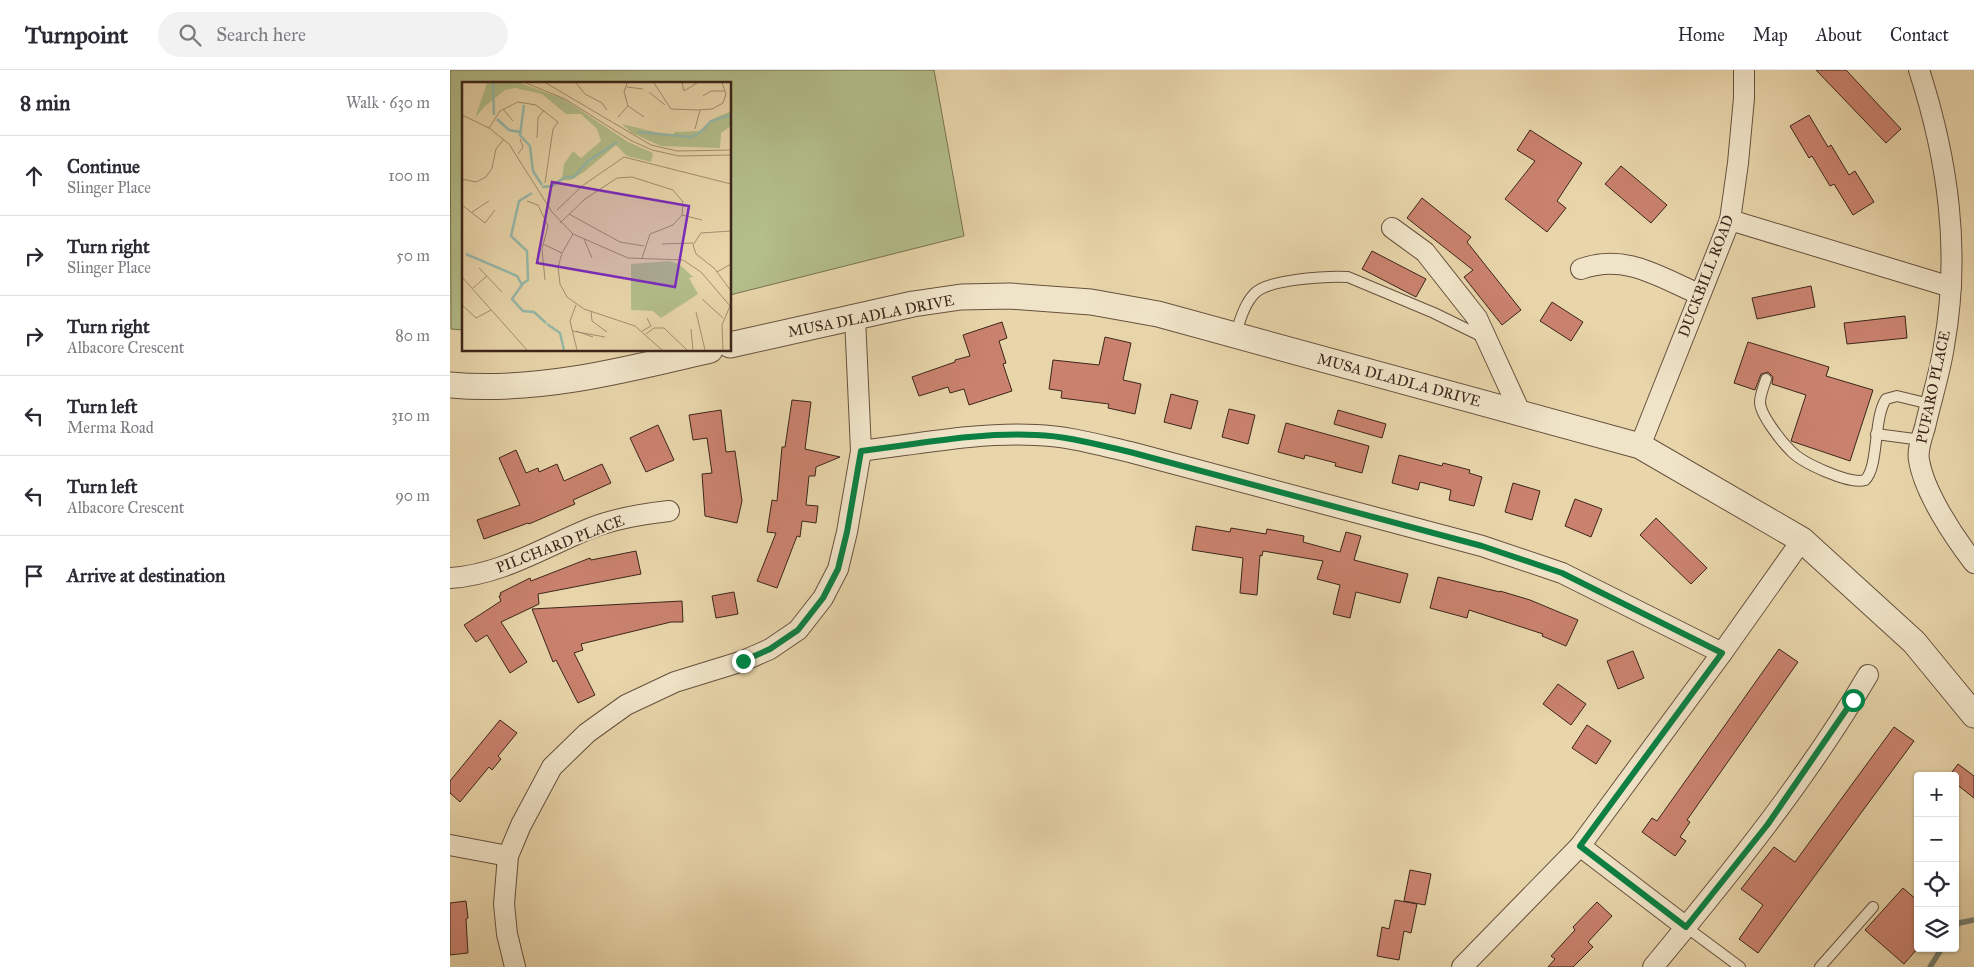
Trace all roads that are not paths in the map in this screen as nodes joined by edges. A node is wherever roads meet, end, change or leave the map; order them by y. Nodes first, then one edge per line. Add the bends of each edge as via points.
1 (1744, 70) edge
2 (1919, 70) edge
3 (1730, 220) junction
4 (1392, 228) dead end
5 (1581, 269) dead end
6 (1951, 287) junction
7 (1699, 294) junction
8 (855, 317) junction
9 (1235, 335) junction
10 (1486, 338) junction
11 (731, 345) edge
12 (706, 351) edge
13 (1766, 379) dead end
14 (450, 385) edge
15 (1930, 404) junction
16 (1521, 414) junction
17 (1876, 434) junction
18 (1922, 440) junction
19 (1640, 446) junction
20 (861, 451) junction
21 (670, 511) dead end
22 (1802, 540) junction
23 (1974, 563) edge
24 (450, 578) edge
25 (1722, 653) junction
26 (1868, 675) dead end
27 (1974, 715) edge
28 (450, 844) edge
29 (1580, 846) junction
30 (508, 856) junction
31 (1873, 907) dead end
32 (1686, 927) junction
33 (515, 967) edge
34 (1462, 967) edge
35 (1653, 967) edge
36 (1740, 967) edge
37 (1820, 967) edge

1 - 3 street, DUCKBILL ROAD
2 - 6 street, PUFARO PLACE via 1933,113 1945,172 1952,226
3 - 6 street
3 - 7 street, DUCKBILL ROAD
4 - 10 street via 1425,252 1477,318
5 - 7 street via 1606,263 1629,265
6 - 15 street, PUFARO PLACE via 1944,346
7 - 19 street, DUCKBILL ROAD
8 - 9 street, MUSA DLADLA DRIVE via 961,297 1010,296 1091,302 1158,314
8 - 11 street, MUSA DLADLA DRIVE
8 - 20 street
9 - 10 lane via 1250,299 1261,288 1299,279 1348,277
9 - 16 street, MUSA DLADLA DRIVE
10 - 16 street
12 - 14 street via 621,371 535,384
13 - 17 lane via 1760,402 1764,416 1792,452 1816,468 1856,482 1865,480 1871,472
15 - 17 lane via 1889,397 1884,403
15 - 18 street, PUFARO PLACE
16 - 19 street, MUSA DLADLA DRIVE
17 - 18 lane
18 - 23 street, PUFARO PLACE via 1919,462 1927,484 1942,518
19 - 22 street, MUSA DLADLA DRIVE
20 - 25 street via 997,435 1037,435 1088,442 1482,546 1562,573
20 - 30 street via 838,569 823,598 798,630 770,649 743,661 676,682 626,705 587,733 552,767
21 - 24 street, PILCHARD PLACE via 612,520 510,565
22 - 25 street
22 - 27 street, MUSA DLADLA DRIVE via 1914,642
25 - 29 street
26 - 32 street via 1768,824
28 - 30 street
29 - 32 street
29 - 34 street
30 - 33 street via 504,904
31 - 37 lane
32 - 35 street
32 - 36 lane

